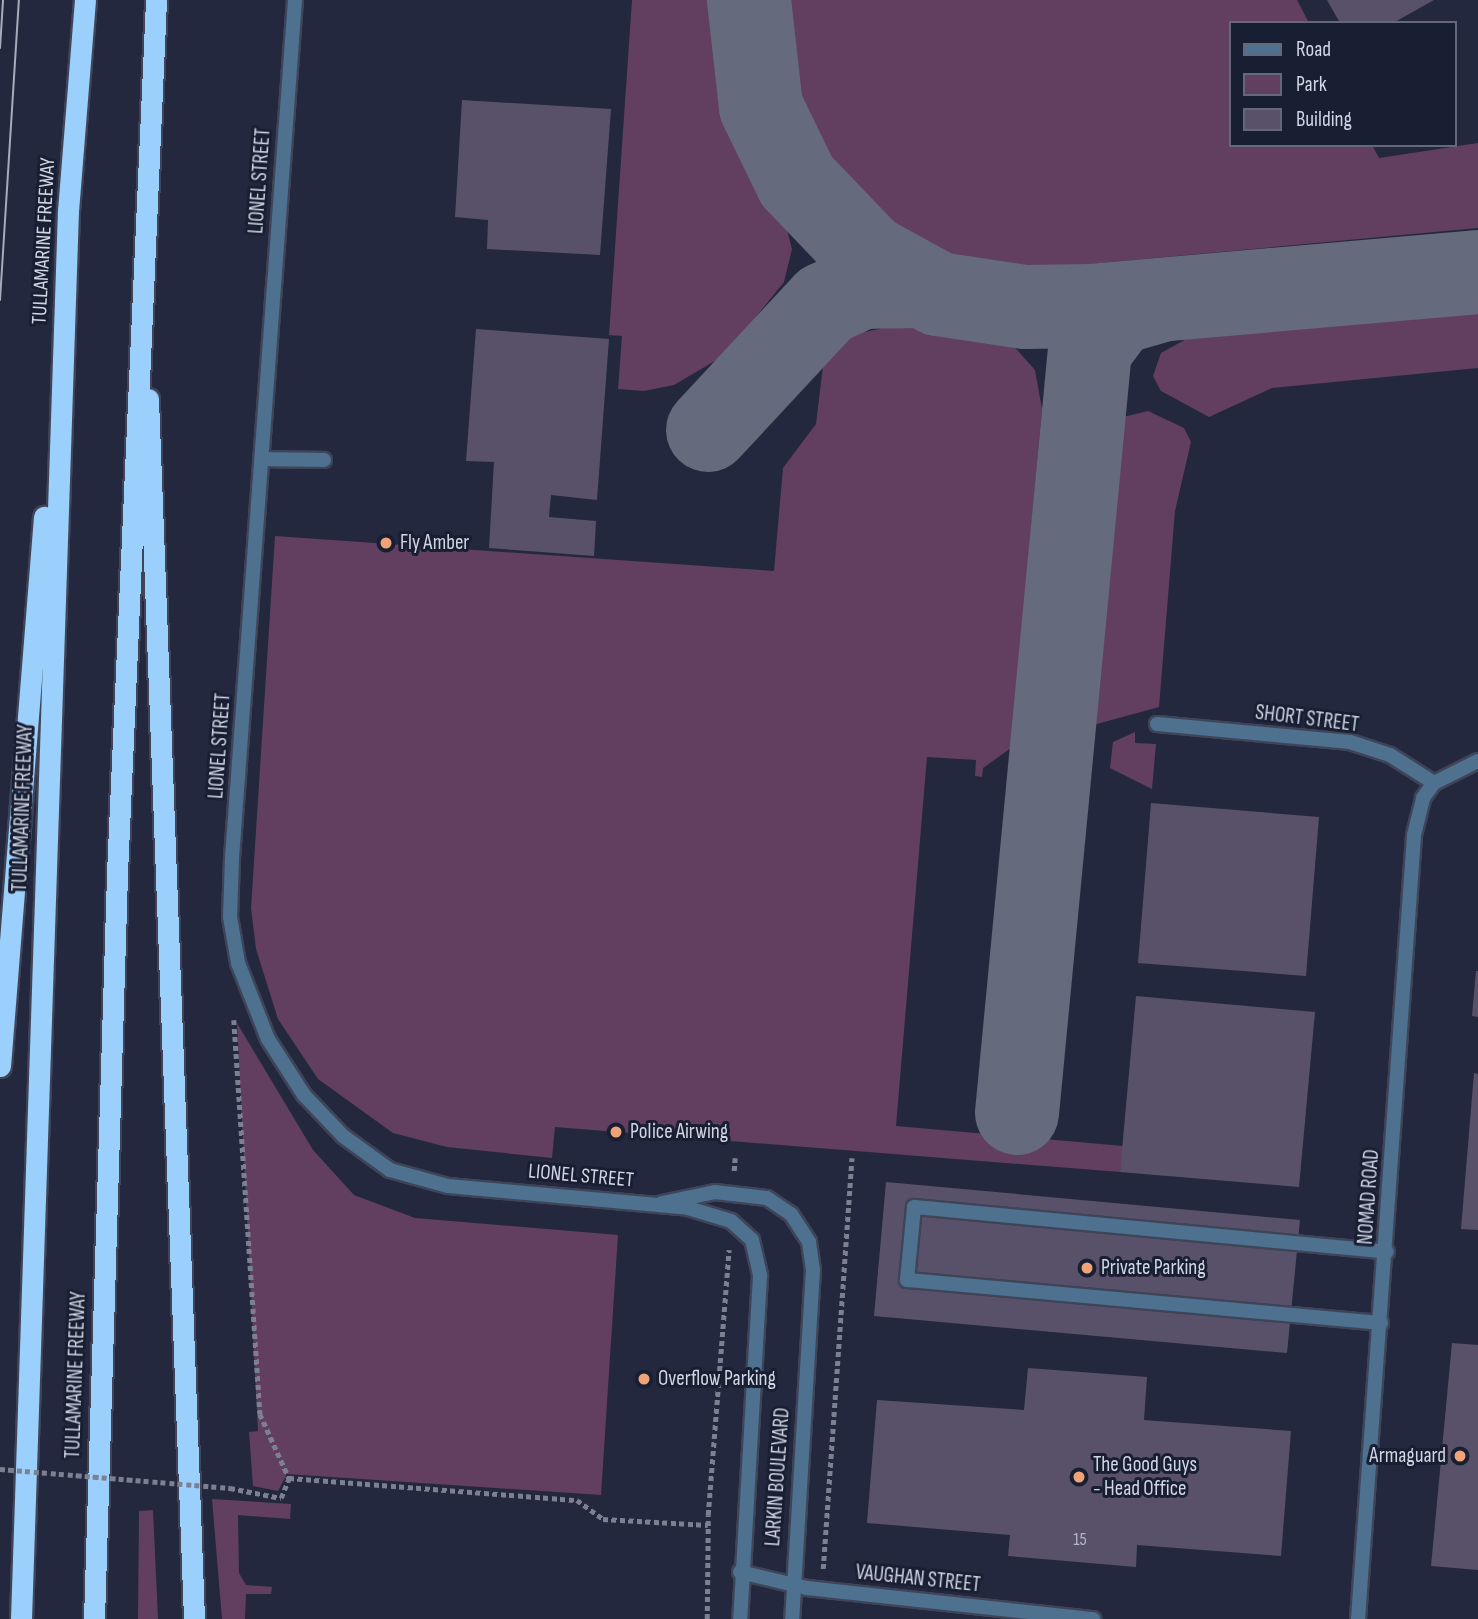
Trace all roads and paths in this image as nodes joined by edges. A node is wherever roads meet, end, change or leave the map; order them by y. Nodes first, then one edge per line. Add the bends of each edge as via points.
1 (85, 0) edge
2 (156, 0) edge
3 (295, 0) edge
4 (68, 211) junction
5 (143, 211) junction
6 (263, 459) junction
7 (324, 460) dead end
8 (1157, 724) dead end
9 (1478, 761) edge
10 (1434, 783) junction
11 (235, 1012) dead end
12 (0, 1066) edge
13 (735, 1157) dead end
14 (852, 1158) dead end
15 (732, 1193) junction
16 (657, 1204) junction
17 (731, 1221) junction
18 (1387, 1252) junction
19 (1381, 1324) junction
20 (0, 1469) edge
21 (289, 1478) junction
22 (708, 1525) junction
23 (740, 1572) junction
24 (792, 1585) junction
25 (822, 1590) junction
26 (21, 1619) edge
27 (94, 1619) edge
28 (194, 1619) edge
29 (707, 1619) edge
30 (740, 1619) edge
31 (792, 1619) edge
32 (1093, 1619) edge
33 (1358, 1619) edge

1 - 4 highway, TULLAMARINE FREEWAY
2 - 5 highway, TULLAMARINE FREEWAY
3 - 6 street, LIONEL STREET
4 - 12 highway
4 - 26 highway, TULLAMARINE FREEWAY
5 - 27 highway, TULLAMARINE FREEWAY
5 - 28 highway via 165,977
6 - 7 street
6 - 16 street, LIONEL STREET via 230,917 245,989 268,1039 330,1124 405,1177
8 - 10 street, SHORT STREET via 1350,742 1390,755
9 - 10 street
10 - 18 street, NOMAD ROAD via 1423,797 1414,835
11 - 21 path via 260,1414
13 - 15 path
14 - 25 path
15 - 16 street, LARKIN BOULEVARD
15 - 24 street, LARKIN BOULEVARD via 783,1206 804,1231 812,1253
16 - 17 street
17 - 22 path
17 - 23 street, LARKIN BOULEVARD via 752,1240 760,1268
18 - 19 street, NOMAD ROAD
18 - 19 street via 914,1207 907,1280
19 - 33 street, NOMAD ROAD
20 - 21 path, bridge via 229,1488 281,1498
21 - 22 path via 577,1500 603,1519
22 - 29 path
23 - 24 street, VAUGHAN STREET
23 - 30 street, LARKIN BOULEVARD
24 - 25 street, VAUGHAN STREET
24 - 31 street, LARKIN BOULEVARD
25 - 32 street, VAUGHAN STREET

